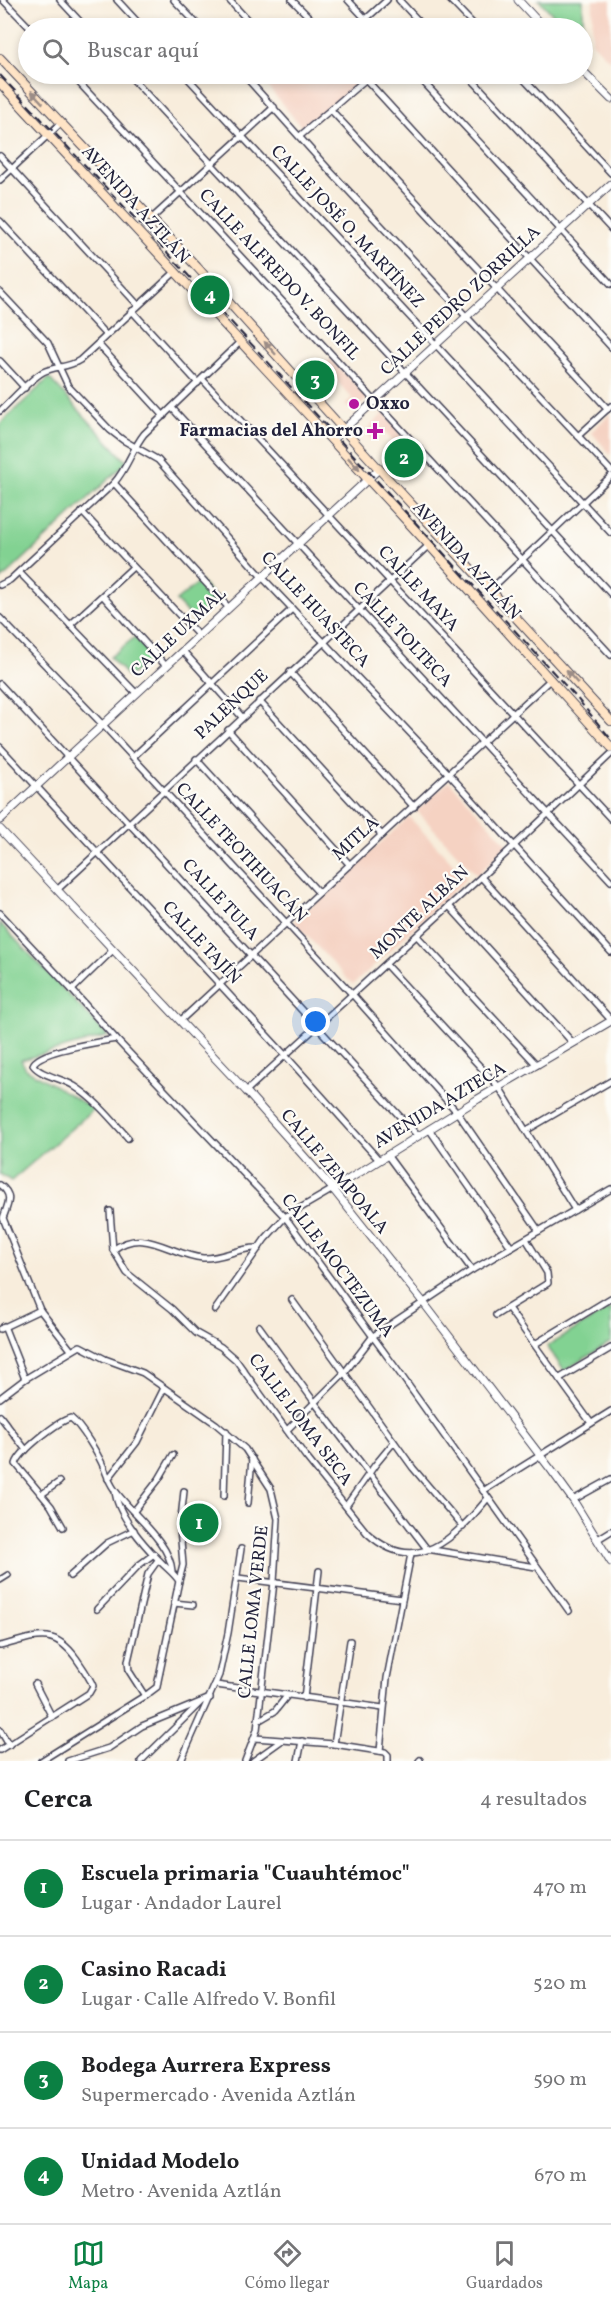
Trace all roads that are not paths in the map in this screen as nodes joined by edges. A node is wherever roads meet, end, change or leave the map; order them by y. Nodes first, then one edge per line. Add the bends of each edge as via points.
1 (3, 0) edge
2 (60, 0) edge
3 (117, 0) edge
4 (174, 0) edge
5 (229, 0) edge
6 (292, 0) edge
7 (348, 0) edge
8 (387, 0) edge
9 (399, 0) edge
10 (450, 0) edge
11 (518, 0) edge
12 (309, 17) edge
13 (20, 18) edge
14 (77, 18) edge
15 (134, 18) edge
16 (191, 18) edge
17 (246, 18) edge
18 (364, 18) edge
19 (368, 18) edge
20 (416, 18) edge
21 (467, 18) edge
22 (535, 18) edge
23 (0, 58) edge
24 (18, 77) edge
25 (593, 81) edge
26 (0, 83) edge
27 (24, 84) edge
28 (80, 84) edge
29 (137, 84) edge
30 (193, 84) edge
31 (254, 84) edge
32 (360, 84) edge
33 (371, 84) edge
34 (425, 84) edge
35 (476, 84) edge
36 (528, 84) edge
37 (611, 99) edge
38 (274, 107) junction
39 (331, 110) junction
40 (61, 123) junction
41 (49, 135) junction
42 (242, 136) junction
43 (300, 136) junction
44 (0, 156) edge
45 (211, 163) junction
46 (12, 168) junction
47 (611, 173) edge
48 (0, 180) edge
49 (611, 184) edge
50 (181, 191) junction
51 (588, 204) junction
52 (151, 219) junction
53 (0, 221) edge
54 (611, 229) edge
55 (561, 230) junction
56 (530, 259) junction
57 (175, 272) junction
58 (611, 284) edge
59 (497, 289) junction
60 (0, 292) edge
61 (138, 305) junction
62 (132, 310) junction
63 (466, 317) junction
64 (106, 335) junction
65 (240, 342) junction
66 (98, 344) junction
67 (436, 346) junction
68 (611, 347) edge
69 (0, 361) edge
70 (60, 366) junction
71 (406, 374) junction
72 (200, 381) junction
73 (25, 388) junction
74 (375, 402) junction
75 (610, 407) edge
76 (172, 408) junction
77 (0, 411) edge
78 (164, 416) junction
79 (343, 430) junction
80 (578, 436) junction
81 (332, 440) junction
82 (136, 447) junction
83 (379, 469) junction
84 (611, 471) edge
85 (611, 476) edge
86 (369, 480) junction
87 (114, 483) junction
88 (584, 503) junction
89 (82, 512) junction
90 (329, 516) junction
91 (554, 532) junction
92 (611, 533) edge
93 (429, 544) junction
94 (297, 545) junction
95 (522, 560) junction
96 (133, 567) junction
97 (19, 572) junction
98 (263, 578) junction
99 (389, 582) junction
100 (0, 585) edge
101 (491, 589) junction
102 (611, 594) edge
103 (103, 596) junction
104 (229, 608) junction
105 (292, 609) junction
106 (359, 611) junction
107 (0, 618) edge
108 (70, 625) junction
109 (199, 636) junction
110 (324, 642) junction
111 (183, 651) junction
112 (611, 655) edge
113 (166, 666) junction
114 (290, 672) junction
115 (551, 679) junction
116 (0, 684) edge
117 (212, 684) junction
118 (136, 693) junction
119 (259, 701) junction
120 (514, 714) junction
121 (242, 717) junction
122 (611, 721) edge
123 (103, 725) junction
124 (228, 730) junction
125 (483, 742) junction
126 (0, 747) edge
127 (611, 747) edge
128 (611, 754) edge
129 (133, 757) junction
130 (68, 758) junction
131 (196, 759) junction
132 (449, 774) junction
133 (579, 784) junction
134 (36, 787) junction
135 (162, 791) junction
136 (414, 807) junction
137 (549, 813) junction
138 (611, 819) edge
139 (0, 820) edge
140 (128, 824) junction
141 (0, 829) edge
142 (382, 835) junction
143 (514, 845) junction
144 (98, 853) junction
145 (350, 865) junction
146 (481, 877) junction
147 (611, 881) edge
148 (57, 890) junction
149 (320, 893) junction
150 (449, 906) junction
151 (0, 913) edge
152 (286, 923) junction
153 (417, 936) junction
154 (113, 950) junction
155 (611, 952) edge
156 (250, 956) junction
157 (386, 964) junction
158 (220, 984) junction
159 (72, 990) junction
160 (352, 994) junction
161 (180, 1020) junction
162 (611, 1021) edge
163 (317, 1027) junction
164 (116, 1039) junction
165 (573, 1043) junction
166 (285, 1055) junction
167 (537, 1065) junction
168 (611, 1081) edge
169 (500, 1087) junction
170 (246, 1091) junction
171 (457, 1112) junction
172 (429, 1129) junction
173 (527, 1130) junction
174 (418, 1136) junction
175 (128, 1138) dead end
176 (387, 1155) junction
177 (379, 1160) junction
178 (0, 1185) edge
179 (611, 1189) edge
180 (333, 1190) junction
181 (575, 1210) junction
182 (110, 1211) dead end
183 (285, 1217) junction
184 (1, 1219) edge
185 (539, 1231) junction
186 (526, 1239) junction
187 (511, 1247) junction
188 (259, 1248) junction
189 (113, 1250) junction
190 (472, 1270) junction
191 (611, 1298) edge
192 (292, 1300) dead end
193 (423, 1302) junction
194 (508, 1308) junction
195 (40, 1310) junction
196 (214, 1310) dead end
197 (496, 1315) dead end
198 (259, 1326) dead end
199 (2, 1328) edge
200 (373, 1336) junction
201 (535, 1344) junction
202 (611, 1348) edge
203 (71, 1350) junction
204 (345, 1372) junction
205 (560, 1378) junction
206 (25, 1379) junction
207 (164, 1388) junction
208 (0, 1398) edge
209 (315, 1403) junction
210 (611, 1411) edge
211 (0, 1416) edge
212 (591, 1423) junction
213 (287, 1430) junction
214 (226, 1431) junction
215 (394, 1442) junction
216 (26, 1450) junction
217 (540, 1454) junction
218 (173, 1455) dead end
219 (252, 1459) junction
220 (370, 1473) junction
221 (108, 1479) junction
222 (611, 1479) edge
223 (59, 1482) dead end
224 (115, 1491) junction
225 (184, 1491) dead end
226 (483, 1491) junction
227 (42, 1494) junction
228 (224, 1496) dead end
229 (488, 1498) junction
230 (573, 1500) junction
231 (248, 1503) dead end
232 (346, 1506) junction
233 (134, 1511) junction
234 (63, 1527) dead end
235 (463, 1527) junction
236 (134, 1530) junction
237 (611, 1531) edge
238 (598, 1539) junction
239 (241, 1549) dead end
240 (428, 1549) junction
241 (154, 1554) junction
242 (411, 1554) junction
243 (158, 1560) junction
244 (611, 1562) edge
245 (536, 1568) junction
246 (172, 1571) junction
247 (319, 1571) dead end
248 (8, 1575) dead end
249 (70, 1576) dead end
250 (238, 1578) junction
251 (0, 1580) edge
252 (179, 1581) junction
253 (274, 1582) junction
254 (316, 1588) junction
255 (402, 1599) junction
256 (174, 1603) junction
257 (193, 1605) dead end
258 (97, 1609) dead end
259 (569, 1611) dead end
260 (350, 1641) dead end
261 (0, 1646) edge
262 (34, 1684) dead end
263 (216, 1685) junction
264 (261, 1692) junction
265 (145, 1696) junction
266 (287, 1696) junction
267 (210, 1698) junction
268 (304, 1698) junction
269 (202, 1701) junction
270 (342, 1703) junction
271 (383, 1708) junction
272 (52, 1717) junction
273 (258, 1721) junction
274 (0, 1730) edge
275 (255, 1738) junction
276 (282, 1740) junction
277 (302, 1741) junction
278 (334, 1744) junction
279 (9, 1745) junction
280 (0, 1750) edge
281 (380, 1751) junction
282 (41, 1761) edge
283 (68, 1761) edge
284 (141, 1761) edge
285 (181, 1761) edge
286 (245, 1761) edge
287 (253, 1761) edge
288 (298, 1761) edge
289 (388, 1761) edge

1 - 13 street
2 - 14 street
3 - 15 street
4 - 16 street
5 - 17 street
6 - 12 street
7 - 18 street
8 - 19 street
9 - 20 street
10 - 21 street
11 - 22 street
24 -> 23 main road, AVENIDA AZTLÁN
25 - 37 street
26 - 41 main road, AVENIDA AZTLÁN
40 -> 27 main road, AVENIDA AZTLÁN
28 - 50 street, CALLE ALFREDO V. BONFIL
29 - 45 street
30 - 42 street, CALLE JOSÉ O. MARTÍNEZ
31 - 38 street
32 - 39 street
33 - 56 street
34 - 55 street
35 - 51 street
36 - 47 street
38 - 42 street
38 - 43 street
39 - 43 street
39 - 59 street
40 - 41 street
40 - 52 main road, AVENIDA AZTLÁN
41 - 46 street
41 - 57 main road, AVENIDA AZTLÁN
42 - 45 street
42 - 67 street, CALLE JOSÉ O. MARTÍNEZ
43 - 63 street
44 - 46 street
45 - 50 street
45 - 71 street
46 - 48 street
46 - 61 street
49 - 51 street, CALLE PEDRO ZORRILLA
50 - 52 street
50 - 74 street, CALLE ALFREDO V. BONFIL
51 - 54 street
51 - 55 street, CALLE PEDRO ZORRILLA
79 -> 52 main road, AVENIDA AZTLÁN
53 - 64 street
55 - 56 street, CALLE PEDRO ZORRILLA
55 - 58 street
56 - 59 street, CALLE PEDRO ZORRILLA
56 - 68 street
57 - 61 street
57 - 65 main road, AVENIDA AZTLÁN
59 - 63 street, CALLE PEDRO ZORRILLA
59 - 75 street
60 - 70 street, CALLE HUASTECA via 48,344
61 - 62 street
62 - 64 street
62 - 72 street, CALLE MAYA
63 - 67 street, CALLE PEDRO ZORRILLA
63 - 80 street
64 - 66 street
65 - 72 street
65 - 81 main road, AVENIDA AZTLÁN
66 - 70 street via 74,364
66 - 78 street
67 - 71 street, CALLE PEDRO ZORRILLA
67 - 88 street, CALLE JOSÉ O. MARTÍNEZ
69 - 73 street
70 - 73 street via 40,374
70 - 82 street, CALLE HUASTECA via 68,386 110,430
71 - 74 street, CALLE PEDRO ZORRILLA
71 - 91 street
72 - 76 street
72 - 90 street, CALLE MAYA
73 - 77 street
74 - 79 street, CALLE PEDRO ZORRILLA
74 - 95 street, CALLE ALFREDO V. BONFIL
75 - 80 street
76 - 78 street
76 - 94 street, CALLE TOLTECA
78 - 82 street
79 - 81 street, CALLE PEDRO ZORRILLA
79 - 83 main road, AVENIDA AZTLÁN
80 - 84 street
81 -> 86 main road, AVENIDA AZTLÁN
82 - 87 street
82 - 98 street, CALLE HUASTECA via 158,460
83 - 86 street, CALLE UXMAL
83 - 101 main road, AVENIDA AZTLÁN
85 - 88 street
86 - 90 street, CALLE UXMAL
86 - 93 main road, AVENIDA AZTLÁN
87 - 89 street
87 - 104 street
88 - 91 street
88 - 92 street, CALLE JOSÉ O. MARTÍNEZ
89 - 96 street
89 - 97 street
90 - 94 street, CALLE UXMAL
90 - 99 street, CALLE MAYA
91 - 95 street
91 - 102 street
93 - 99 street, PALENQUE
93 - 115 main road, AVENIDA AZTLÁN
94 - 98 street, CALLE UXMAL
94 - 106 street, CALLE TOLTECA
95 - 101 street
95 - 112 street, CALLE ALFREDO V. BONFIL
96 - 103 street
96 - 109 street
97 - 100 street
97 - 108 street
98 - 104 street, CALLE UXMAL
98 - 105 street, CALLE HUASTECA
99 - 106 street, PALENQUE
99 - 120 street, CALLE MAYA
122 -> 101 main road, AVENIDA AZTLÁN
103 - 108 street
103 - 113 street
104 - 109 street, CALLE UXMAL
105 - 110 street, CALLE HUASTECA
105 - 117 street
106 - 110 street, PALENQUE
106 - 125 street, CALLE TOLTECA
107 - 123 street, CALLE TEOTIHUACÁN
108 - 118 street
109 - 111 street, CALLE UXMAL
110 - 114 street, PALENQUE
110 - 132 street, CALLE HUASTECA
111 - 113 street, CALLE UXMAL
111 - 117 street
113 - 118 street, CALLE UXMAL
114 - 119 street, PALENQUE
114 - 136 street
115 - 120 street, MITLA
115 - 127 main road, AVENIDA AZTLÁN
116 - 130 street, CALLE TULA
117 - 121 street
117 - 129 street
118 - 123 street, CALLE UXMAL
119 - 121 street, PALENQUE
119 - 142 street
120 - 125 street, MITLA
120 - 133 street, CALLE MAYA
121 - 124 street, PALENQUE
123 - 129 street, CALLE TEOTIHUACÁN
123 - 130 street, CALLE UXMAL
124 - 131 street, PALENQUE
124 - 145 street
125 - 132 street, MITLA
125 - 137 street, CALLE TOLTECA
126 - 134 street, CALLE TAJÍN
128 - 133 street, MONTE ALBÁN
129 - 135 street, CALLE TEOTIHUACÁN
130 - 134 street, CALLE UXMAL
130 - 140 street, CALLE TULA
131 - 135 street, PALENQUE
131 - 149 street
132 - 136 street, MITLA
132 - 143 street, CALLE HUASTECA
133 - 137 street, MONTE ALBÁN
133 - 138 street, CALLE MAYA
134 - 139 street, CALLE UXMAL
134 - 144 street, CALLE TAJÍN
135 - 140 street, PALENQUE
135 - 152 street, CALLE TEOTIHUACÁN
136 - 142 street, MITLA
137 - 143 street, MONTE ALBÁN
137 - 147 street, CALLE TOLTECA
140 - 144 street, PALENQUE
140 - 156 street, CALLE TULA
141 - 148 street, CALLE ZEMPOALA
142 - 145 street, MITLA
143 - 146 street, MONTE ALBÁN
143 - 155 street, CALLE HUASTECA
144 - 148 street, PALENQUE
144 - 158 street, CALLE TAJÍN
145 - 149 street, MITLA
146 - 150 street, MONTE ALBÁN
146 - 162 street
148 - 154 street, CALLE ZEMPOALA
149 - 152 street, MITLA
150 - 153 street, MONTE ALBÁN
150 - 165 street
151 - 159 street, CALLE MOCTEZUMA
152 - 156 street, MITLA
152 - 160 street, CALLE TEOTIHUACÁN
153 - 157 street, MONTE ALBÁN
153 - 167 street
154 - 159 street
154 - 161 street, CALLE ZEMPOALA
156 - 158 street, MITLA
156 - 163 street, CALLE TULA
157 - 160 street, MONTE ALBÁN
157 - 169 street
158 - 161 street, MITLA
158 - 166 street, CALLE TAJÍN
159 - 164 street, CALLE MOCTEZUMA
160 - 163 street, MONTE ALBÁN
160 - 171 street, CALLE TEOTIHUACÁN
161 - 170 street, CALLE ZEMPOALA
162 - 165 street, AVENIDA AZTECA
163 - 166 street, MONTE ALBÁN
163 - 174 street, CALLE TULA
164 - 175 street via 53,1053 36,1059 33,1065 81,1090
164 - 183 street, CALLE MOCTEZUMA
165 - 167 street, AVENIDA AZTECA
166 - 170 street, MONTE ALBÁN
166 - 177 street, CALLE TAJÍN
167 - 169 street, AVENIDA AZTECA
168 - 173 street
169 - 171 street, AVENIDA AZTECA
169 - 173 street
170 - 180 street, CALLE ZEMPOALA
171 - 172 street, AVENIDA AZTECA
171 - 185 street, CALLE TEOTIHUACÁN
172 - 174 street, AVENIDA AZTECA
172 - 187 street
173 - 181 street
174 - 176 street, AVENIDA AZTECA
176 - 177 street, AVENIDA AZTECA
176 - 190 street
177 - 180 street, AVENIDA AZTECA
178 - 184 street via 10,1198
179 - 181 street
180 - 183 street, AVENIDA AZTECA
180 - 193 street, CALLE ZEMPOALA
181 - 185 street
182 - 189 street
183 - 188 street
183 - 200 street, CALLE MOCTEZUMA
184 - 195 street
185 - 186 street
186 - 187 street
186 - 194 street via 548,1281
187 - 190 street
188 - 189 street via 200,1258 133,1240
188 - 196 street
189 - 213 street, CALLE LOMA SECA via 137,1282 196,1333 236,1360
190 - 193 street
191 - 201 street
192 - 204 street
193 - 200 street
193 - 217 street, CALLE ZEMPOALA
194 - 197 street
194 - 201 street
195 - 199 street
195 - 203 street
198 - 209 street
199 - 206 street
200 - 204 street
200 - 226 street, CALLE MOCTEZUMA
201 - 205 street
202 - 205 street
203 - 206 street
203 - 207 street, CALLE LOMA VERDE via 82,1346 143,1373
204 - 209 street
204 - 215 street
205 - 212 street
206 - 208 street
207 - 214 street, CALLE LOMA VERDE
207 - 221 street via 137,1443
209 - 213 street
209 - 220 street
210 - 212 street
211 - 216 street
212 - 217 street
213 - 232 street, CALLE LOMA SECA
214 - 219 street, CALLE LOMA VERDE
214 - 228 street
215 - 220 street
215 - 235 street
216 - 221 street via 70,1418 100,1460
216 - 227 street via 16,1460 16,1466
217 - 226 street
217 - 230 street, CALLE ZEMPOALA
218 - 233 street
219 - 231 street
219 - 253 street, CALLE LOMA VERDE via 277,1508
220 - 232 street
220 - 240 street
221 - 224 street
222 - 230 street
223 - 227 street
224 - 233 street
224 - 236 street via 118,1505
225 - 252 street via 180,1528 183,1565
226 - 229 street, CALLE MOCTEZUMA
227 - 234 street
229 - 235 street
229 - 245 street, CALLE MOCTEZUMA
230 - 238 street, CALLE ZEMPOALA
232 - 242 street, CALLE LOMA SECA via 378,1543
233 - 246 street via 166,1552
235 - 240 street via 442,1544
236 - 241 street
236 - 249 street via 107,1544
237 - 238 street
238 - 244 street, CALLE ZEMPOALA
239 - 250 street
240 - 242 street
240 - 245 street
241 - 243 street
241 - 258 street
242 - 255 street
243 - 246 street
243 - 265 street via 148,1574 128,1668
245 - 259 street, CALLE MOCTEZUMA
246 - 252 street
247 - 254 street
248 - 251 street
250 - 253 street
250 - 263 street
252 - 256 street
253 - 254 street
253 - 264 street, CALLE LOMA VERDE
254 - 255 street
254 - 268 street
255 - 271 street
256 - 257 street
256 - 265 street via 158,1681
260 - 270 street
261 - 272 street via 47,1636 62,1642 74,1656 91,1680 92,1689
262 - 272 street
263 - 264 street
263 - 267 street
264 - 266 street
264 - 273 street, CALLE LOMA VERDE
265 - 282 street
266 - 268 street
266 - 273 street via 275,1711
267 - 269 street
267 - 285 street
268 - 270 street
269 - 283 street via 133,1731 109,1748
269 - 284 street
270 - 271 street
270 - 278 street
271 - 281 street
272 - 279 street
273 - 275 street, CALLE LOMA VERDE
274 - 279 street
275 - 276 street
275 - 286 street, CALLE LOMA VERDE
276 - 277 street
276 - 287 street
277 - 278 street
277 - 288 street
278 - 281 street
279 - 280 street
281 - 289 street via 388,1753

